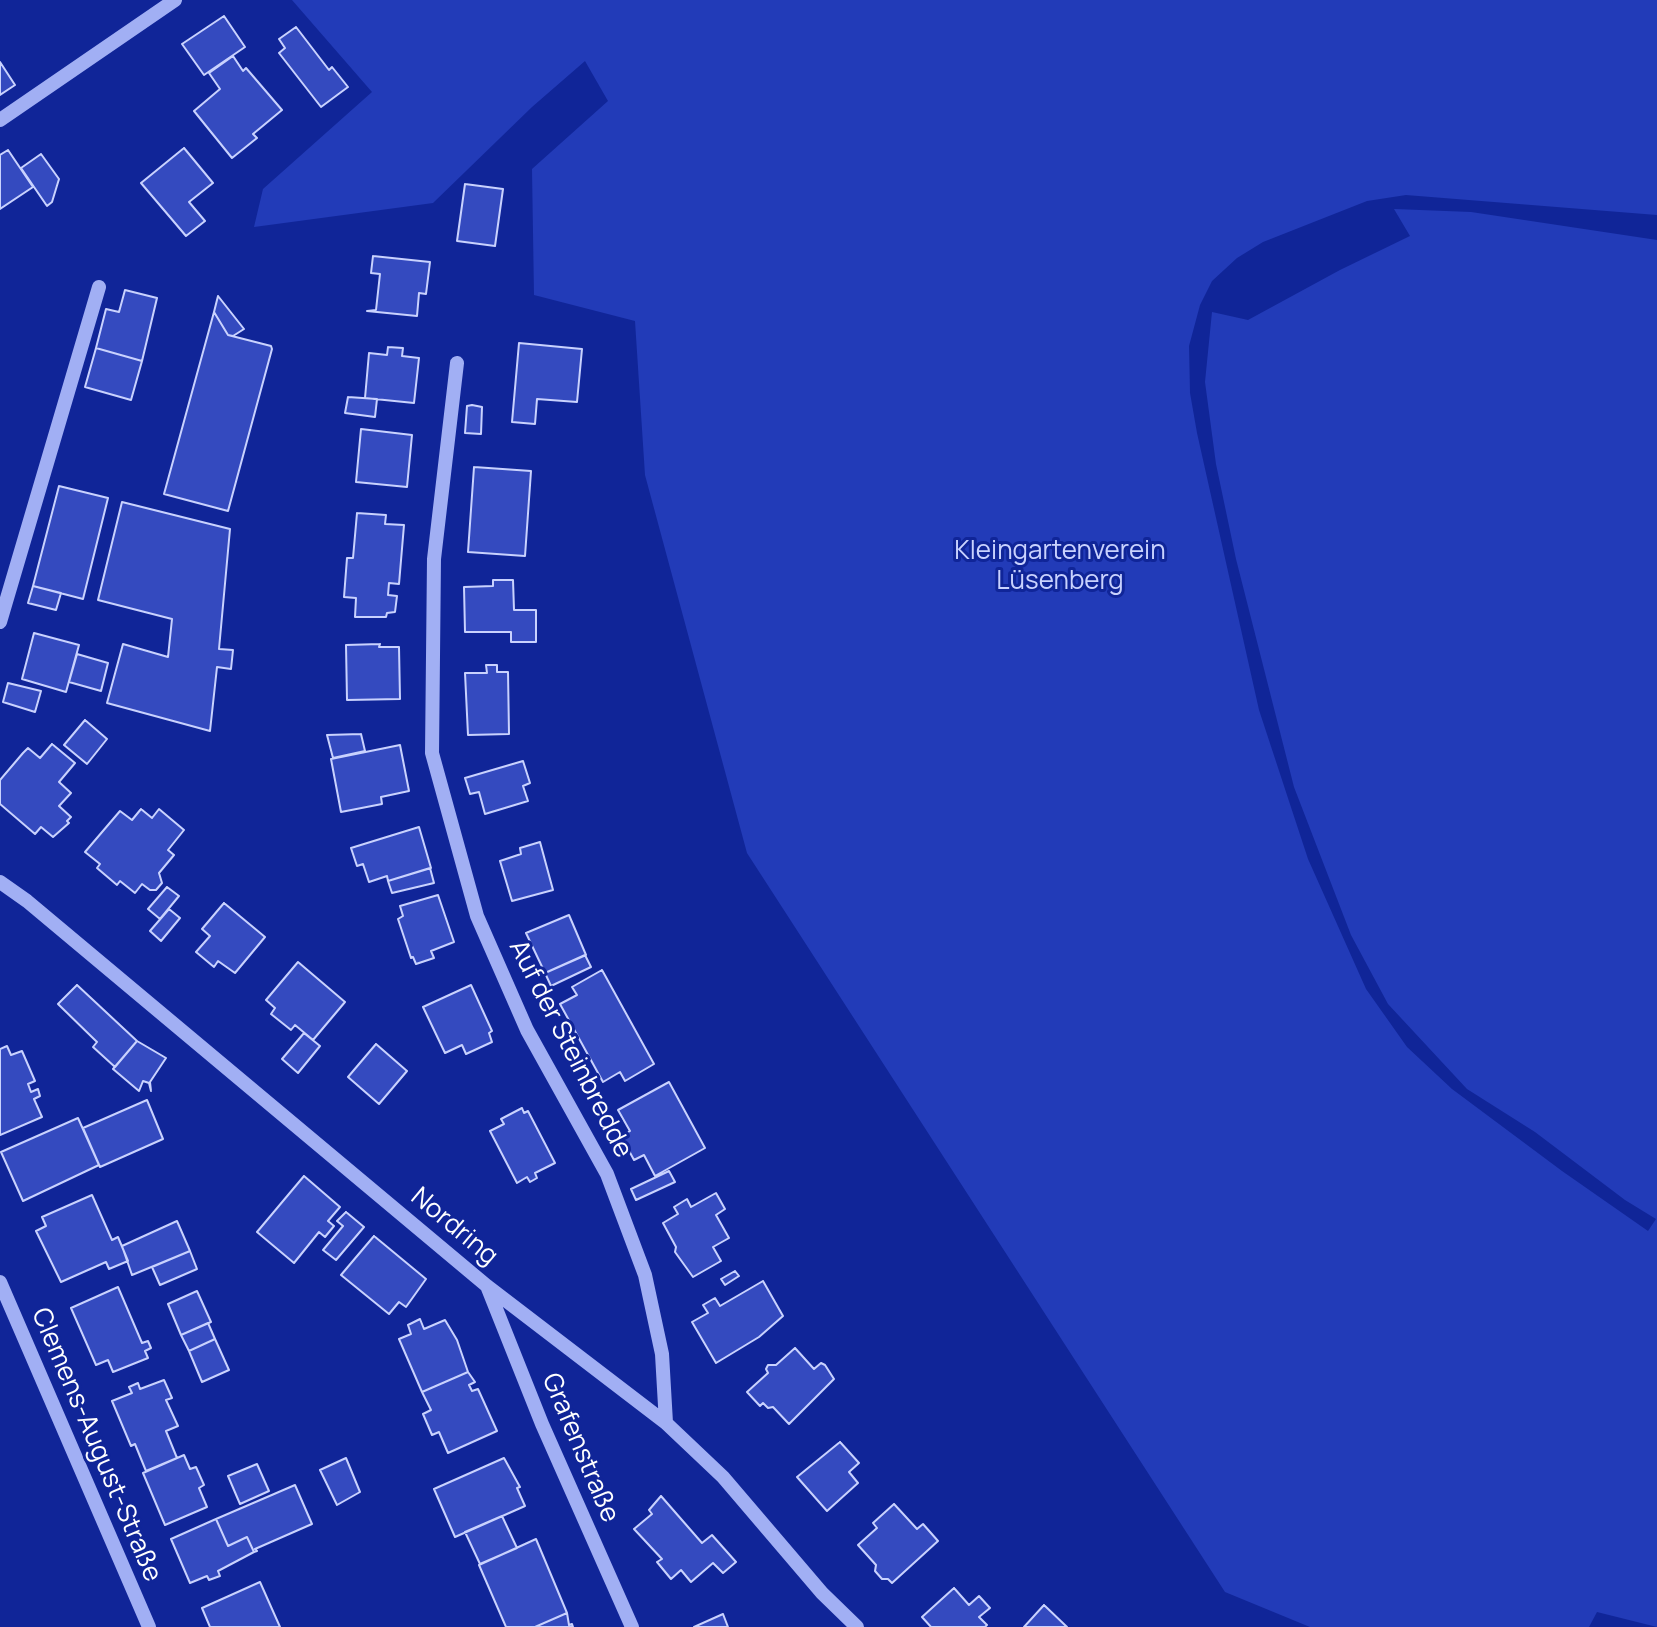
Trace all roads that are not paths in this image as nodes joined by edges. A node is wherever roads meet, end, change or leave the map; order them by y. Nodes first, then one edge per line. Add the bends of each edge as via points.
1 (175, 0) edge
2 (0, 120) edge
3 (99, 287) dead end
4 (457, 363) dead end
5 (0, 622) edge
6 (0, 882) edge
7 (0, 1282) edge
8 (487, 1286) junction
9 (666, 1423) junction
10 (149, 1627) edge
11 (632, 1627) edge
12 (857, 1627) edge

1 - 2 street
3 - 5 street
4 - 9 street, Auf der Steinbredde via 434,559 432,753 477,916 527,1030 607,1174 645,1275 662,1354
6 - 8 street, Nordring
7 - 10 street, Clemens-August-Straße
8 - 9 street, Nordring
8 - 11 street, Grafenstraße
9 - 12 street, Nordring via 723,1477

